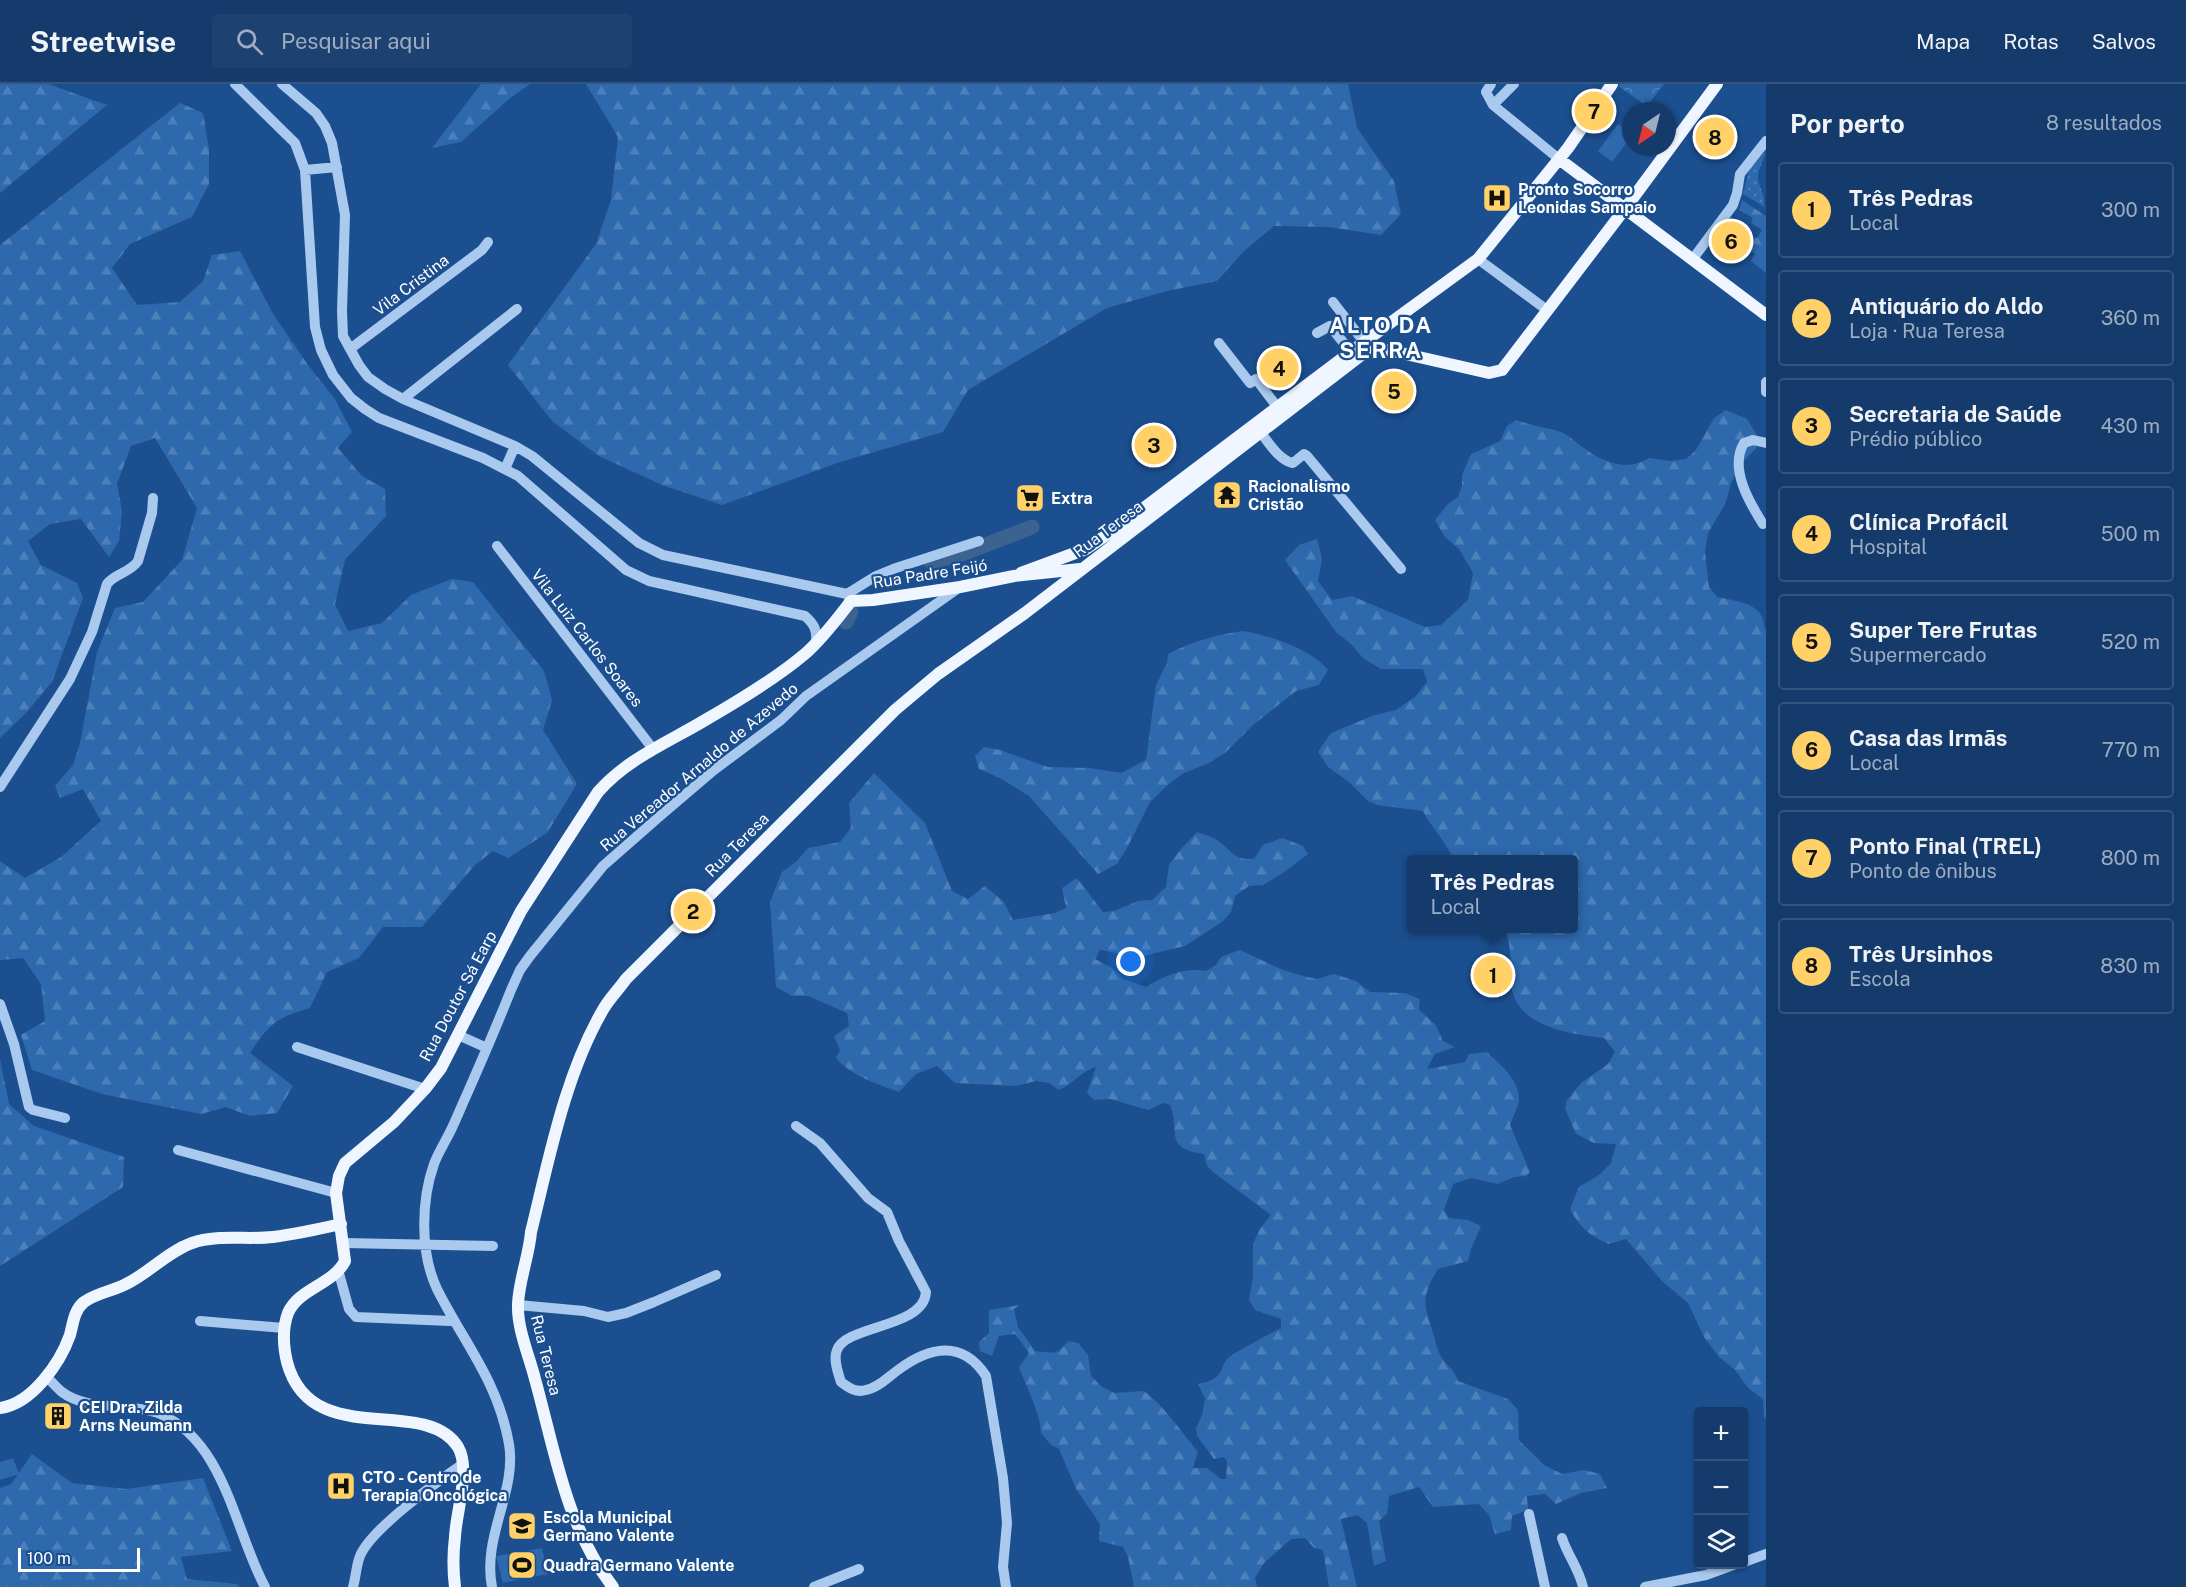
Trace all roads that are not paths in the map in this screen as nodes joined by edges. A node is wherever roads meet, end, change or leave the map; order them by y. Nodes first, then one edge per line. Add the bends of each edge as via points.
1 (235, 84) edge
2 (282, 84) edge
3 (1491, 84) edge
4 (1514, 84) edge
5 (1612, 84) edge
6 (1717, 84) edge
7 (1493, 105) junction
8 (1766, 141) edge
9 (1559, 159) junction
10 (337, 167) junction
11 (305, 170) junction
12 (1625, 208) junction
13 (488, 242) dead end
14 (1478, 259) junction
15 (1692, 260) junction
16 (1333, 302) dead end
17 (516, 309) dead end
18 (1548, 310) junction
19 (1766, 315) edge
20 (1388, 327) junction
21 (1317, 333) dead end
22 (1364, 342) junction
23 (1219, 343) dead end
24 (350, 349) junction
25 (1388, 350) junction
26 (1351, 352) junction
27 (1766, 382) edge
28 (1766, 392) edge
29 (403, 399) junction
30 (1278, 408) junction
31 (1261, 433) junction
32 (1766, 443) edge
33 (515, 446) junction
34 (505, 469) junction
35 (153, 498) dead end
36 (1763, 524) dead end
37 (979, 541) dead end
38 (497, 546) dead end
39 (1090, 554) junction
40 (1082, 569) junction
41 (1401, 569) dead end
42 (1014, 576) junction
43 (960, 587) junction
44 (849, 598) junction
45 (805, 616) junction
46 (833, 624) junction
47 (816, 643) junction
48 (653, 749) junction
49 (0, 787) edge
50 (0, 1004) edge
51 (458, 1035) junction
52 (297, 1047) dead end
53 (487, 1048) junction
54 (425, 1089) junction
55 (65, 1118) dead end
56 (796, 1126) dead end
57 (178, 1150) dead end
58 (336, 1193) junction
59 (341, 1224) junction
60 (350, 1244) junction
61 (427, 1245) junction
62 (493, 1246) dead end
63 (338, 1270) junction
64 (716, 1275) dead end
65 (518, 1305) junction
66 (200, 1321) dead end
67 (450, 1321) dead end
68 (284, 1328) junction
69 (46, 1376) junction
70 (0, 1408) edge
71 (463, 1464) junction
72 (1529, 1514) dead end
73 (1562, 1538) dead end
74 (1766, 1554) edge
75 (1748, 1560) edge
76 (859, 1569) dead end
77 (1722, 1569) edge
78 (265, 1587) edge
79 (353, 1587) edge
80 (455, 1587) edge
81 (492, 1587) edge
82 (613, 1587) edge
83 (814, 1587) edge
84 (1006, 1587) edge
85 (1545, 1587) edge
86 (1583, 1587) edge
87 (1645, 1587) edge

1 - 11 street via 296,143
2 - 10 street via 316,113 325,126
3 - 7 street via 1486,92
4 - 7 street
5 - 9 main road, Rua Teresa
6 - 12 main road
7 - 9 street
8 - 15 street via 1740,174 1733,205
9 - 12 main road
9 - 14 main road, Rua Teresa
10 - 11 street
10 - 24 street via 345,215 342,311 344,336
11 - 34 street via 315,327 333,375 351,398 380,418
12 - 15 main road
12 - 18 main road
13 - 24 street, Vila Cristina
14 - 18 street
14 - 20 main road, Rua Teresa
15 - 19 main road
16 - 22 street
17 - 29 street
18 - 25 main road via 1506,366 1497,372
20 - 22 main road, Rua Teresa
20 - 25 main road
21 - 26 street via 1330,326
22 - 26 main road, Rua Teresa
23 - 30 street via 1250,384 1256,379
24 - 29 street via 368,377
25 - 31 main road, Rua Teresa via 1364,353
26 - 30 main road, Rua Teresa
27 - 28 street
29 - 33 street
30 - 39 main road, Rua Teresa
31 - 39 main road, Rua Teresa via 1127,536
31 - 41 street via 1290,463 1307,456
32 - 36 street via 1744,442 1739,455 1744,488
33 - 34 street
33 - 44 street via 553,471 639,543 663,555
34 - 45 street via 637,576
35 - 49 street via 138,561 108,584 70,680
37 - 44 street via 876,576
38 - 48 street, Vila Luiz Carlos Soares
39 - 40 main road, Rua Teresa
39 - 42 main road, Rua Padre Feijó
40 - 42 main road, Rua Padre Feijó
40 - 65 main road, Rua Teresa via 895,710 634,971 604,1007 558,1119
42 - 43 main road, Rua Padre Feijó
43 - 44 main road, Rua Padre Feijó via 873,600
43 - 53 street, Rua Vereador Arnaldo de Azevedo via 806,696 603,866 520,970
44 - 46 main road, Rua Doutor Sá Earp
45 - 46 street
45 - 47 street via 814,624
46 - 47 main road, Rua Doutor Sá Earp
47 - 48 main road, Rua Doutor Sá Earp via 788,667
48 - 51 main road, Rua Doutor Sá Earp via 612,776 597,792 521,911
50 - 55 street via 29,1107
51 - 53 street
51 - 54 main road, Rua Doutor Sá Earp
52 - 54 street
53 - 61 street, Rua Vereador Arnaldo de Azevedo via 434,1163 426,1204
54 - 58 main road, Rua Doutor Sá Earp via 394,1122 345,1162
56 - 84 street via 820,1143 868,1198 887,1212 926,1292 924,1302 912,1313 840,1345 836,1358 841,1382 853,1390 869,1390 919,1357 951,1350 972,1359 986,1376 1004,1478
57 - 58 street
58 - 59 main road, Rua Doutor Sá Earp
59 - 60 main road, Rua Doutor Sá Earp
59 - 69 main road via 274,1237 192,1243 127,1284 85,1301 75,1316 60,1358
60 - 61 street
60 - 63 main road, Rua Doutor Sá Earp
61 - 62 street
61 - 81 street, Rua Vereador Arnaldo de Azevedo via 429,1267 437,1288 487,1375 507,1437 511,1465 492,1541
63 - 67 street via 356,1317
63 - 68 main road via 298,1298
64 - 65 street via 627,1313 608,1317
65 - 82 main road, Rua Teresa via 561,1479 579,1531
66 - 68 street
68 - 71 main road via 288,1365 304,1394 315,1403 360,1418 436,1427 459,1449
69 - 70 main road via 18,1402
69 - 78 street via 63,1393 80,1401 160,1414 193,1437 209,1457 224,1487
71 - 79 street via 407,1506 365,1546
71 - 80 main road via 454,1537
72 - 85 street
73 - 86 street via 1566,1552 1580,1572
74 - 75 street
76 - 83 street
77 - 87 street

